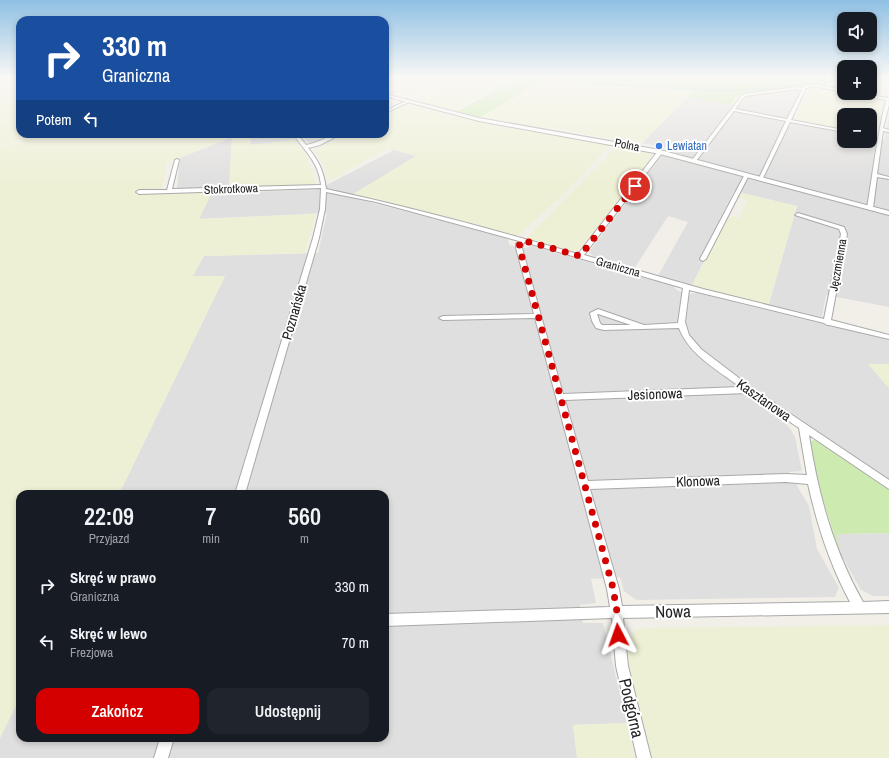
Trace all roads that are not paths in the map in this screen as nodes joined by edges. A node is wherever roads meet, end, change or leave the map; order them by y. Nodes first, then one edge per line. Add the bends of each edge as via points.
1 (457, 113) edge
2 (730, 113) edge
3 (750, 113) edge
4 (793, 113) edge
5 (885, 113) edge
6 (790, 121) junction
7 (880, 129) junction
8 (837, 130) edge
9 (889, 131) edge
10 (298, 138) edge
11 (331, 138) edge
12 (305, 147) junction
13 (660, 152) junction
14 (177, 160) dead end
15 (694, 160) junction
16 (747, 175) junction
17 (874, 175) junction
18 (761, 178) junction
19 (889, 178) edge
20 (324, 188) junction
21 (169, 191) junction
22 (139, 192) dead end
23 (870, 208) junction
24 (889, 213) edge
25 (798, 215) dead end
26 (522, 240) junction
27 (580, 256) junction
28 (703, 259) dead end
29 (686, 287) junction
30 (538, 316) junction
31 (443, 318) dead end
32 (827, 323) junction
33 (682, 326) junction
34 (643, 327) junction
35 (889, 337) edge
36 (750, 390) junction
37 (561, 397) junction
38 (803, 426) junction
39 (812, 480) junction
40 (585, 485) junction
41 (889, 485) edge
42 (241, 490) edge
43 (889, 607) edge
44 (860, 608) junction
45 (617, 612) junction
46 (389, 620) edge
47 (166, 742) edge
48 (161, 758) edge
49 (644, 758) edge

1 - 13 street, Polna
2 - 15 street
3 - 6 street
4 - 6 street
5 - 7 street
6 - 8 street
6 - 18 street
7 - 9 street
7 - 17 street
10 - 12 street, Poznańska
11 - 12 street
12 - 20 street, Poznańska via 318,165
13 - 15 street, Polna
13 - 27 street
14 - 21 street
15 - 16 street, Polna
16 - 18 street, Polna
16 - 28 street
17 - 19 street
17 - 23 street
18 - 23 street, Polna
20 - 21 street, Stokrotkowa
20 - 26 street, Graniczna
20 - 42 street, Poznańska via 318,230
21 - 22 street, Stokrotkowa
23 - 24 street, Polna
25 - 32 street, Jęczmienna via 842,228 844,234
26 - 27 street, Graniczna
26 - 30 street, Podgórna via 519,248
27 - 29 street, Graniczna
29 - 32 street, Graniczna
29 - 33 street, Kasztanowa via 681,315
30 - 31 street
30 - 37 street, Podgórna
32 - 35 street, Graniczna
33 - 34 street
33 - 36 street, Kasztanowa via 689,341 698,351
34 - 34 street via 600,327 593,313 598,311
36 - 37 street, Jesionowa
36 - 38 street, Kasztanowa
37 - 40 street, Podgórna
38 - 39 street
38 - 41 street, Kasztanowa
39 - 40 street, Klonowa via 786,478
39 - 44 street via 835,559
40 - 45 street, Podgórna
43 - 44 street, Nowa
44 - 45 street, Nowa
45 - 46 street, Nowa
45 - 49 street, Podgórna via 622,666
47 - 48 street

